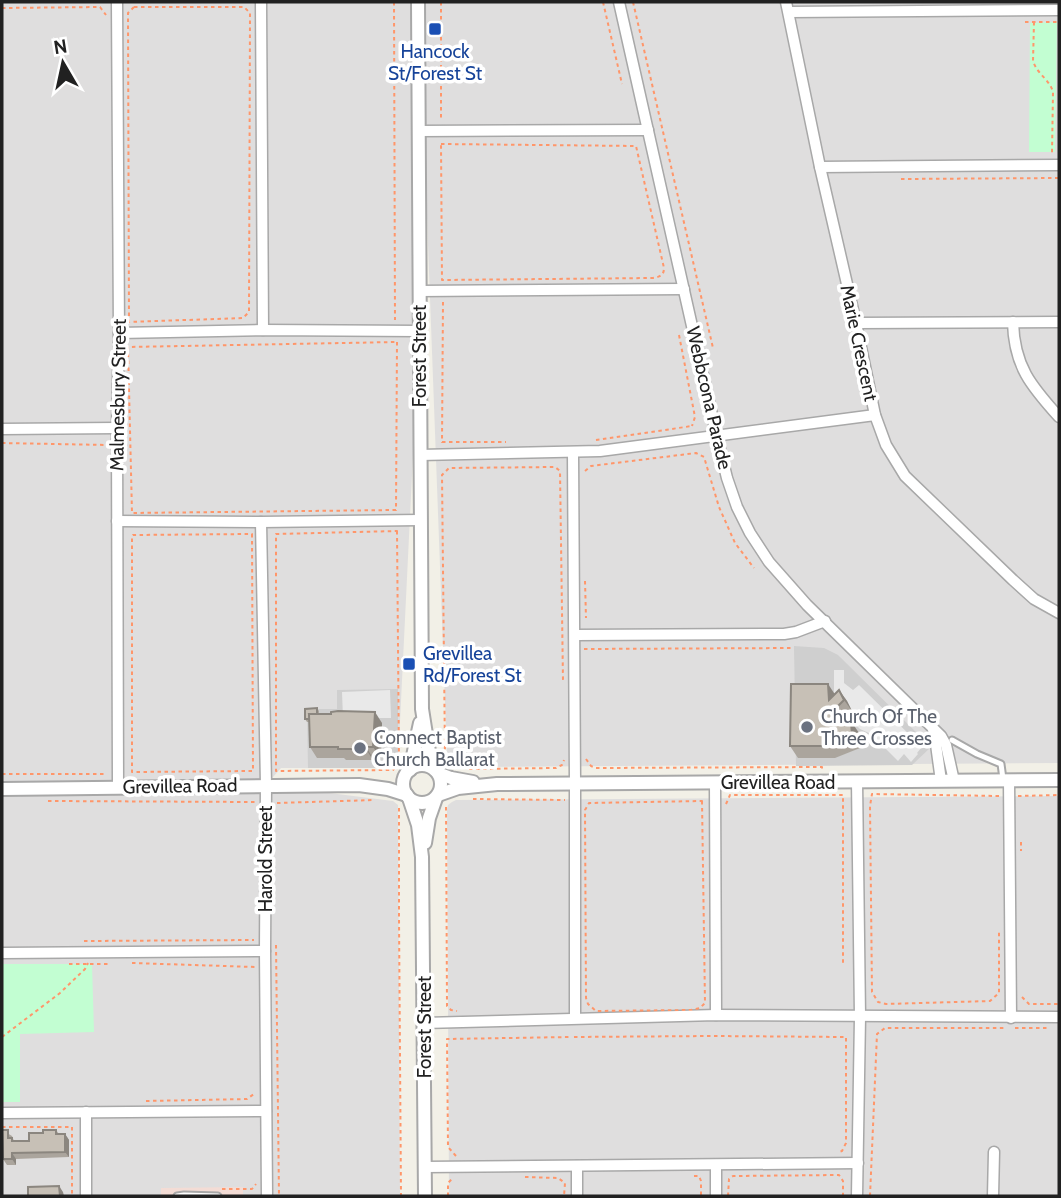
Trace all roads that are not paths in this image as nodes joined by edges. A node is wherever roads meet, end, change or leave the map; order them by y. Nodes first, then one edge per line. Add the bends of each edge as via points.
1 (117, 2) edge
2 (261, 2) edge
3 (418, 2) edge
4 (619, 2) edge
5 (787, 7) edge
6 (1059, 10) edge
7 (648, 130) junction
8 (419, 131) junction
9 (1056, 165) edge
10 (820, 167) junction
11 (684, 289) junction
12 (419, 290) junction
13 (1059, 321) edge
14 (1013, 322) junction
15 (856, 323) junction
16 (263, 330) junction
17 (419, 331) junction
18 (119, 332) junction
19 (875, 415) junction
20 (1059, 417) edge
21 (117, 428) junction
22 (2, 429) edge
23 (717, 437) junction
24 (573, 453) junction
25 (420, 455) junction
26 (420, 520) junction
27 (117, 522) junction
28 (261, 522) junction
29 (1059, 613) edge
30 (825, 621) junction
31 (575, 635) junction
32 (422, 709) junction
33 (952, 740) dead end
34 (408, 772) junction
35 (436, 772) junction
36 (1006, 780) junction
37 (1059, 780) edge
38 (947, 781) junction
39 (715, 782) junction
40 (857, 782) junction
41 (575, 783) junction
42 (451, 784) junction
43 (266, 785) junction
44 (359, 785) junction
45 (118, 787) junction
46 (2, 789) edge
47 (437, 796) junction
48 (405, 799) junction
49 (422, 857) junction
50 (265, 951) junction
51 (2, 953) edge
52 (716, 1015) junction
53 (860, 1017) junction
54 (1059, 1017) edge
55 (575, 1018) junction
56 (1010, 1018) junction
57 (424, 1023) junction
58 (266, 1111) junction
59 (86, 1112) junction
60 (2, 1113) edge
61 (994, 1152) dead end
62 (858, 1163) junction
63 (716, 1165) junction
64 (578, 1166) junction
65 (425, 1167) junction
66 (86, 1196) edge
67 (177, 1196) edge
68 (218, 1196) edge
69 (267, 1196) edge
70 (425, 1196) edge
71 (578, 1196) edge
72 (716, 1196) edge
73 (857, 1196) edge
74 (993, 1196) edge

1 - 18 street, Malmesbury Street
2 - 16 street
3 - 8 street, Forest Street
4 - 7 street, Webbcona Parade
5 - 6 street
5 - 10 street, Marie Crescent
7 - 8 street
7 - 11 street, Webbcona Parade
8 - 12 street, Forest Street
9 - 10 street
10 - 15 street, Marie Crescent
11 - 12 street
11 - 23 street, Webbcona Parade
12 - 17 street, Forest Street
13 - 14 street
14 - 15 street
14 - 20 street via 1013,341 1028,381
15 - 19 street, Marie Crescent
16 - 17 street
16 - 18 street
17 - 25 street, Forest Street
18 - 21 street, Malmesbury Street
19 - 23 street
19 - 29 street, Marie Crescent via 905,476 1034,599
21 - 22 street
21 - 27 street, Malmesbury Street
23 - 24 street
23 - 30 street, Webbcona Parade via 737,507 750,533 783,579
24 - 25 street
24 - 31 street
25 - 26 street, Forest Street
26 - 28 street
26 - 32 street, Forest Street
27 - 28 street
27 - 45 street, Malmesbury Street
28 - 43 street, Harold Street
30 - 31 street via 784,634
30 - 38 street, Webbcona Parade via 930,726
31 - 41 street
32 - 34 street
32 - 35 street
33 - 36 lane via 1001,764
34 - 35 street, Grevillea Road via 421,766
34 - 44 street, Grevillea Road
34 - 48 street
35 - 42 street, Grevillea Road
35 - 47 street via 441,784
36 - 37 street, Grevillea Road
36 - 38 street, Grevillea Road
36 - 56 street
38 - 40 street, Grevillea Road
39 - 40 street, Grevillea Road
39 - 41 street, Grevillea Road
39 - 52 street
40 - 53 street
41 - 42 street, Grevillea Road
41 - 55 street
42 - 47 street, Grevillea Road
43 - 44 street, Grevillea Road
43 - 45 street, Grevillea Road
43 - 50 street, Harold Street
44 - 48 street, Grevillea Road via 388,789
45 - 46 street, Grevillea Road
47 - 48 street, Grevillea Road via 422,803
47 - 49 street, Forest Street
48 - 49 street, Forest Street via 418,825
49 - 57 street, Forest Street
50 - 51 street
50 - 58 street, Harold Street
52 - 53 street
52 - 55 street
53 - 56 street
53 - 62 street
54 - 56 street
55 - 57 street
57 - 65 street, Forest Street
58 - 59 street
58 - 69 street, Harold Street
59 - 60 street
59 - 66 street
61 - 74 street
62 - 63 street
62 - 73 street
63 - 64 street
63 - 72 street
64 - 65 street
64 - 71 street
65 - 70 street, Forest Street
67 - 68 lane

